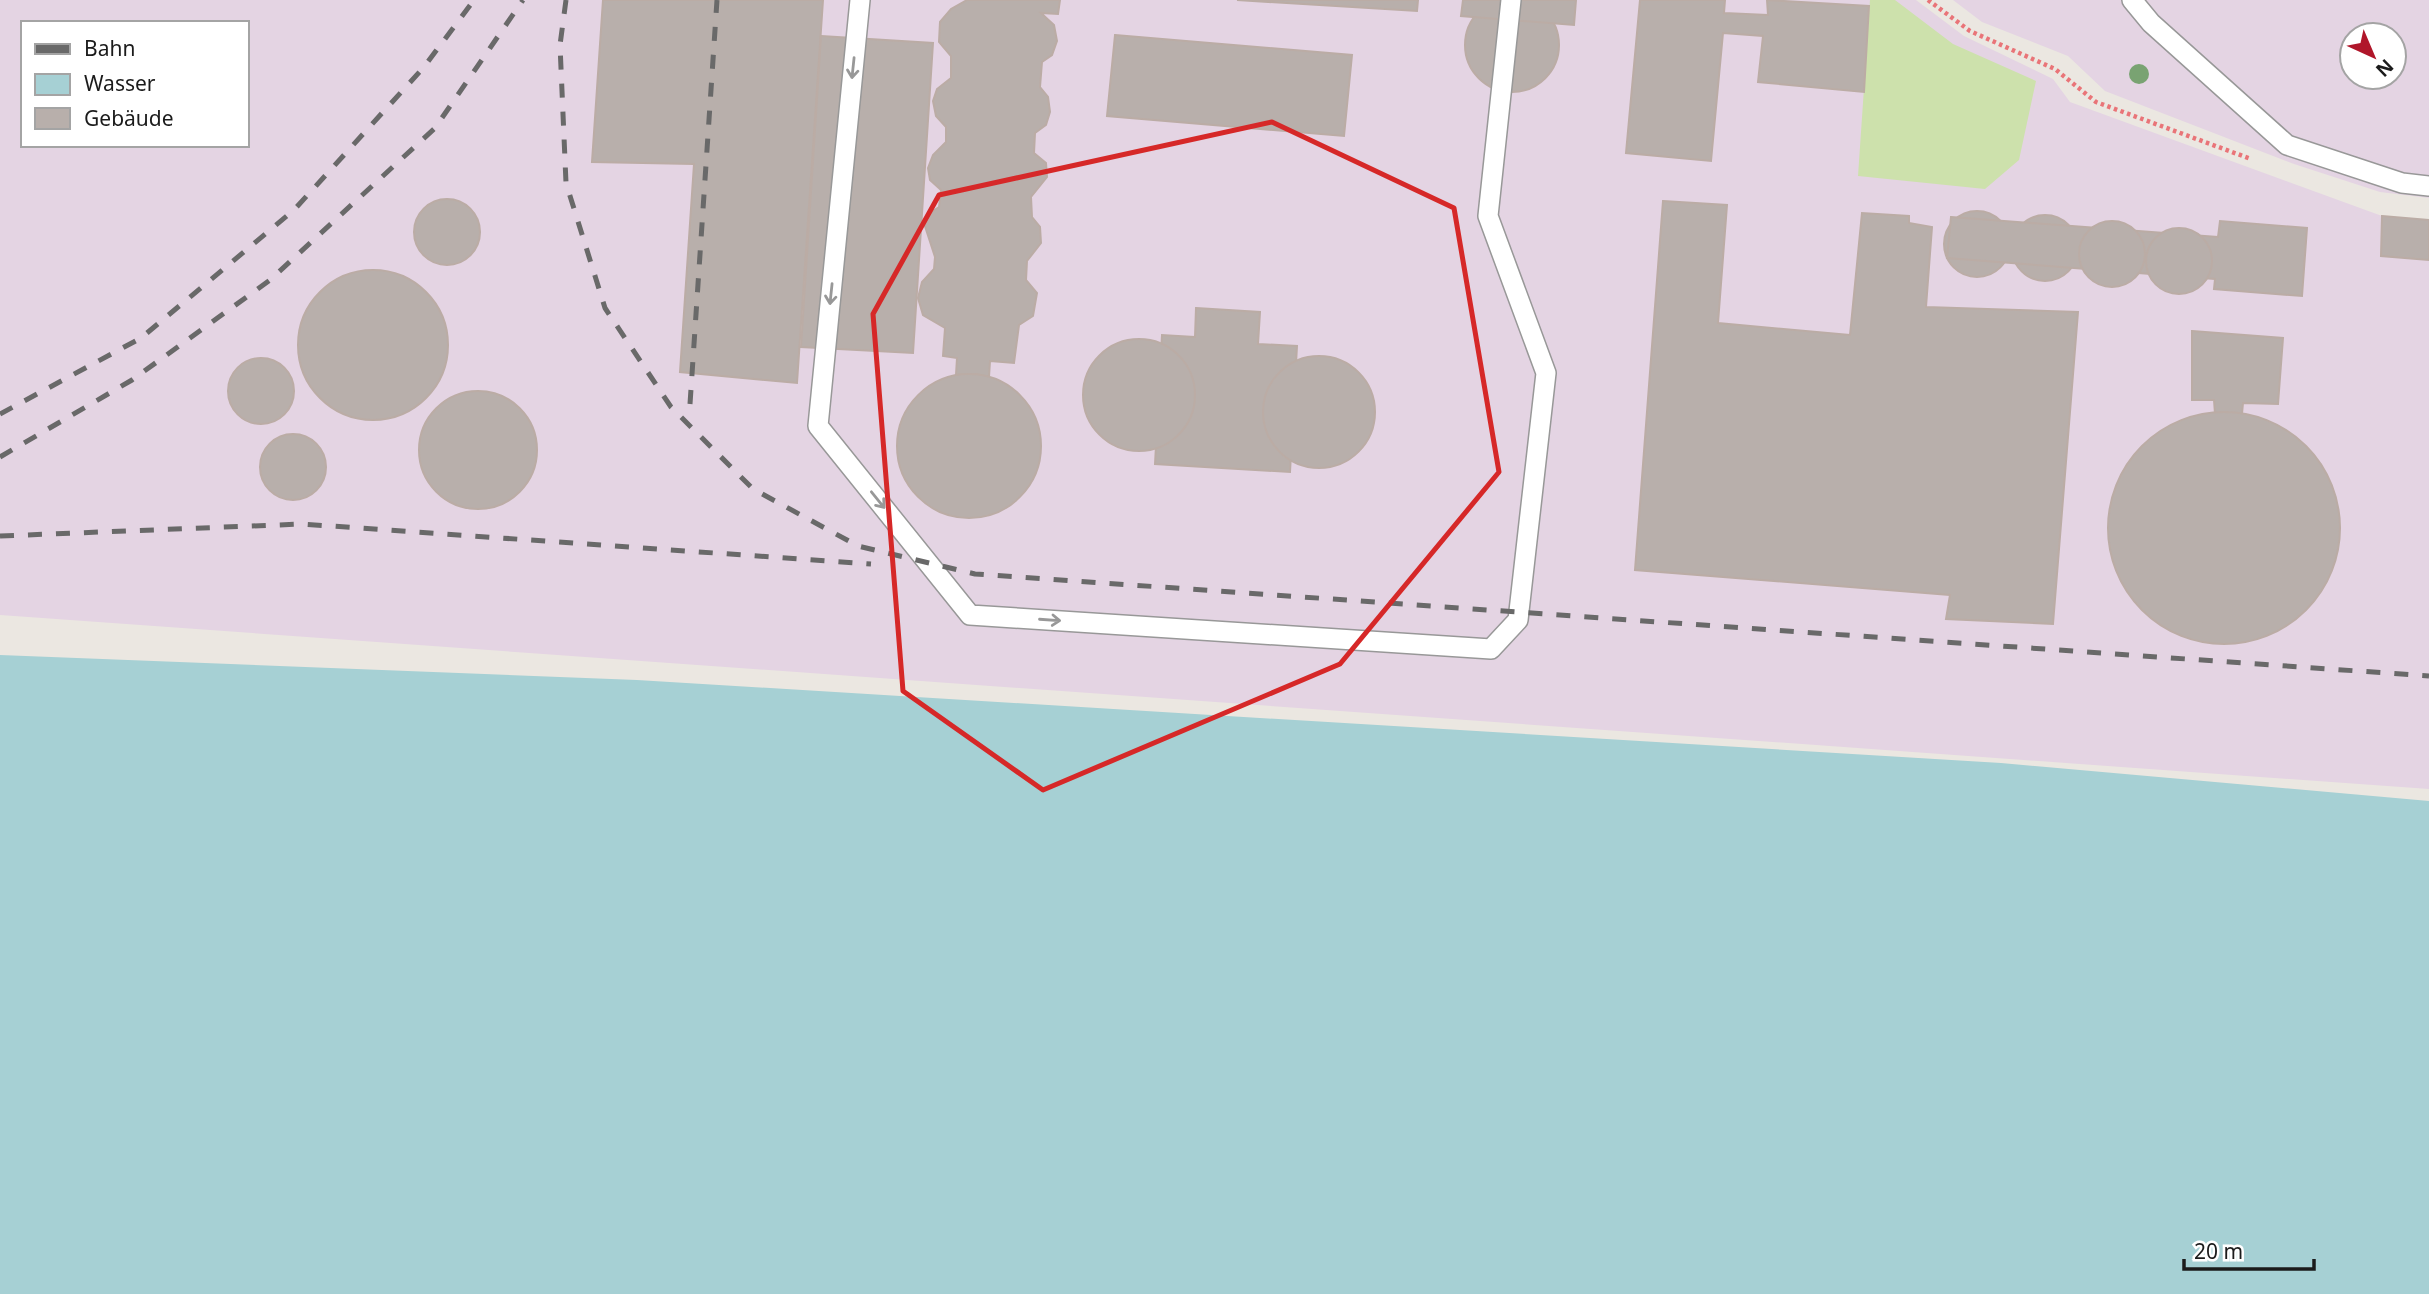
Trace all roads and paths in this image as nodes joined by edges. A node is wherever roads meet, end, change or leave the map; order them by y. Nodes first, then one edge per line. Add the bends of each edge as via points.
1 (860, 0) edge
2 (1511, 0) edge
3 (1928, 0) edge
4 (2132, 0) edge
5 (2259, 161) dead end
6 (2429, 186) edge

1 -> 2 lane via 818,426 970,615 1491,649 1518,620 1546,373 1488,216
3 - 5 path via 1970,31 2055,69 2096,102
4 - 6 lane via 2151,23 2287,145 2402,183

